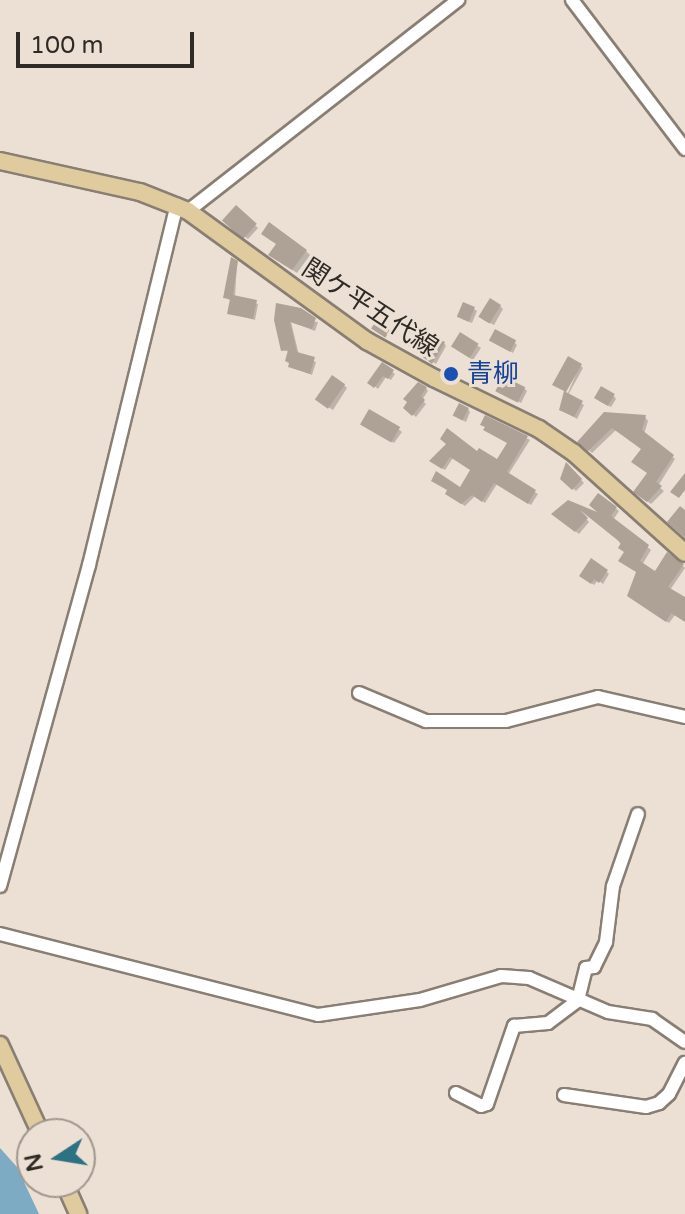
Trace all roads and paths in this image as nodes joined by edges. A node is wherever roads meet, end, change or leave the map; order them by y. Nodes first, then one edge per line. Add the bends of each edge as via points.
1 (458, 0) edge
2 (572, 0) edge
3 (685, 149) edge
4 (0, 161) edge
5 (182, 208) junction
6 (685, 553) edge
7 (359, 693) dead end
8 (685, 717) edge
9 (638, 814) dead end
10 (0, 886) edge
11 (0, 934) edge
12 (578, 1000) junction
13 (685, 1042) edge
14 (0, 1045) edge
15 (685, 1063) edge
16 (456, 1093) dead end
17 (564, 1095) dead end
18 (34, 1118) edge

1 - 5 street
2 - 3 street
4 - 5 main road, 関ケ平五代線 via 140,192
5 - 6 main road, 関ケ平五代線 via 367,341 563,445
5 - 10 street
7 - 8 street via 426,721 506,721 598,697
9 - 12 street via 613,886 606,942 594,967 586,968
11 - 12 street via 318,1015 420,1000 501,976 529,978
12 - 13 street via 608,1012 652,1019
12 - 16 street via 548,1023 514,1026 487,1104
14 - 18 main road
15 - 17 street via 669,1094 646,1107

